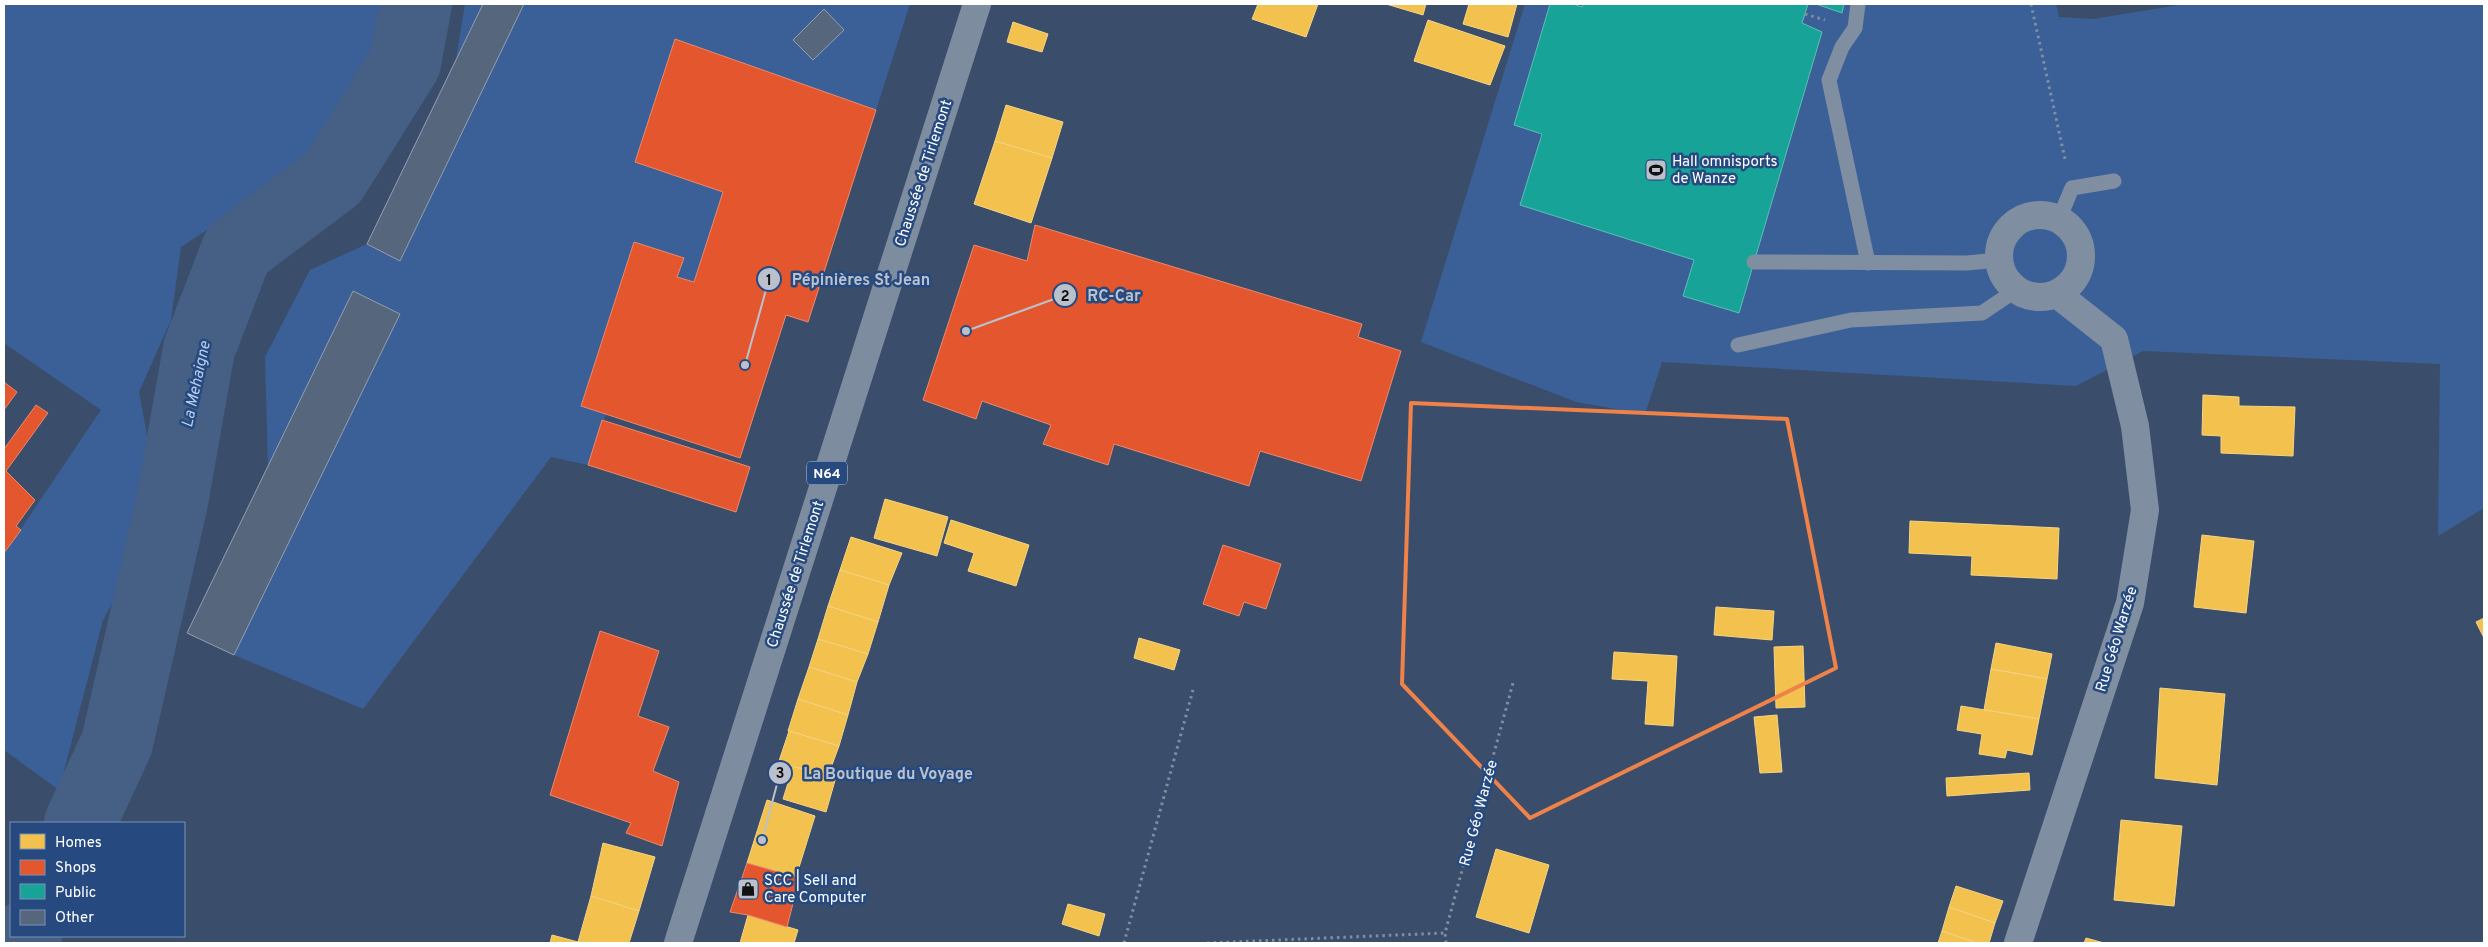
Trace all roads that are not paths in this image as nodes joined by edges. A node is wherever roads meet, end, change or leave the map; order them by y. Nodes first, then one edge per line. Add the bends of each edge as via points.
1 (977, 4) edge
2 (1858, 4) edge
3 (2114, 181) dead end
4 (2058, 219) junction
5 (1998, 260) junction
6 (1754, 262) dead end
7 (1868, 263) junction
8 (2016, 290) junction
9 (2056, 294) junction
10 (1738, 345) dead end
11 (678, 943) edge
12 (2018, 943) edge

1 - 11 main road, Chaussée de Tirlemont / N64
2 - 7 lane via 1854,28 1842,47 1829,80
3 - 4 lane via 2072,188
4 - 5 street via 2044,215 2016,222 2006,232
4 - 9 street via 2077,238 2081,264 2068,287
5 - 7 lane
5 - 8 street via 2001,271
6 - 7 lane
8 - 9 street via 2042,298
8 - 10 lane via 1982,313 1851,320
9 - 12 street, Rue Géo Warzée via 2114,339 2135,426 2144,510 2130,603

